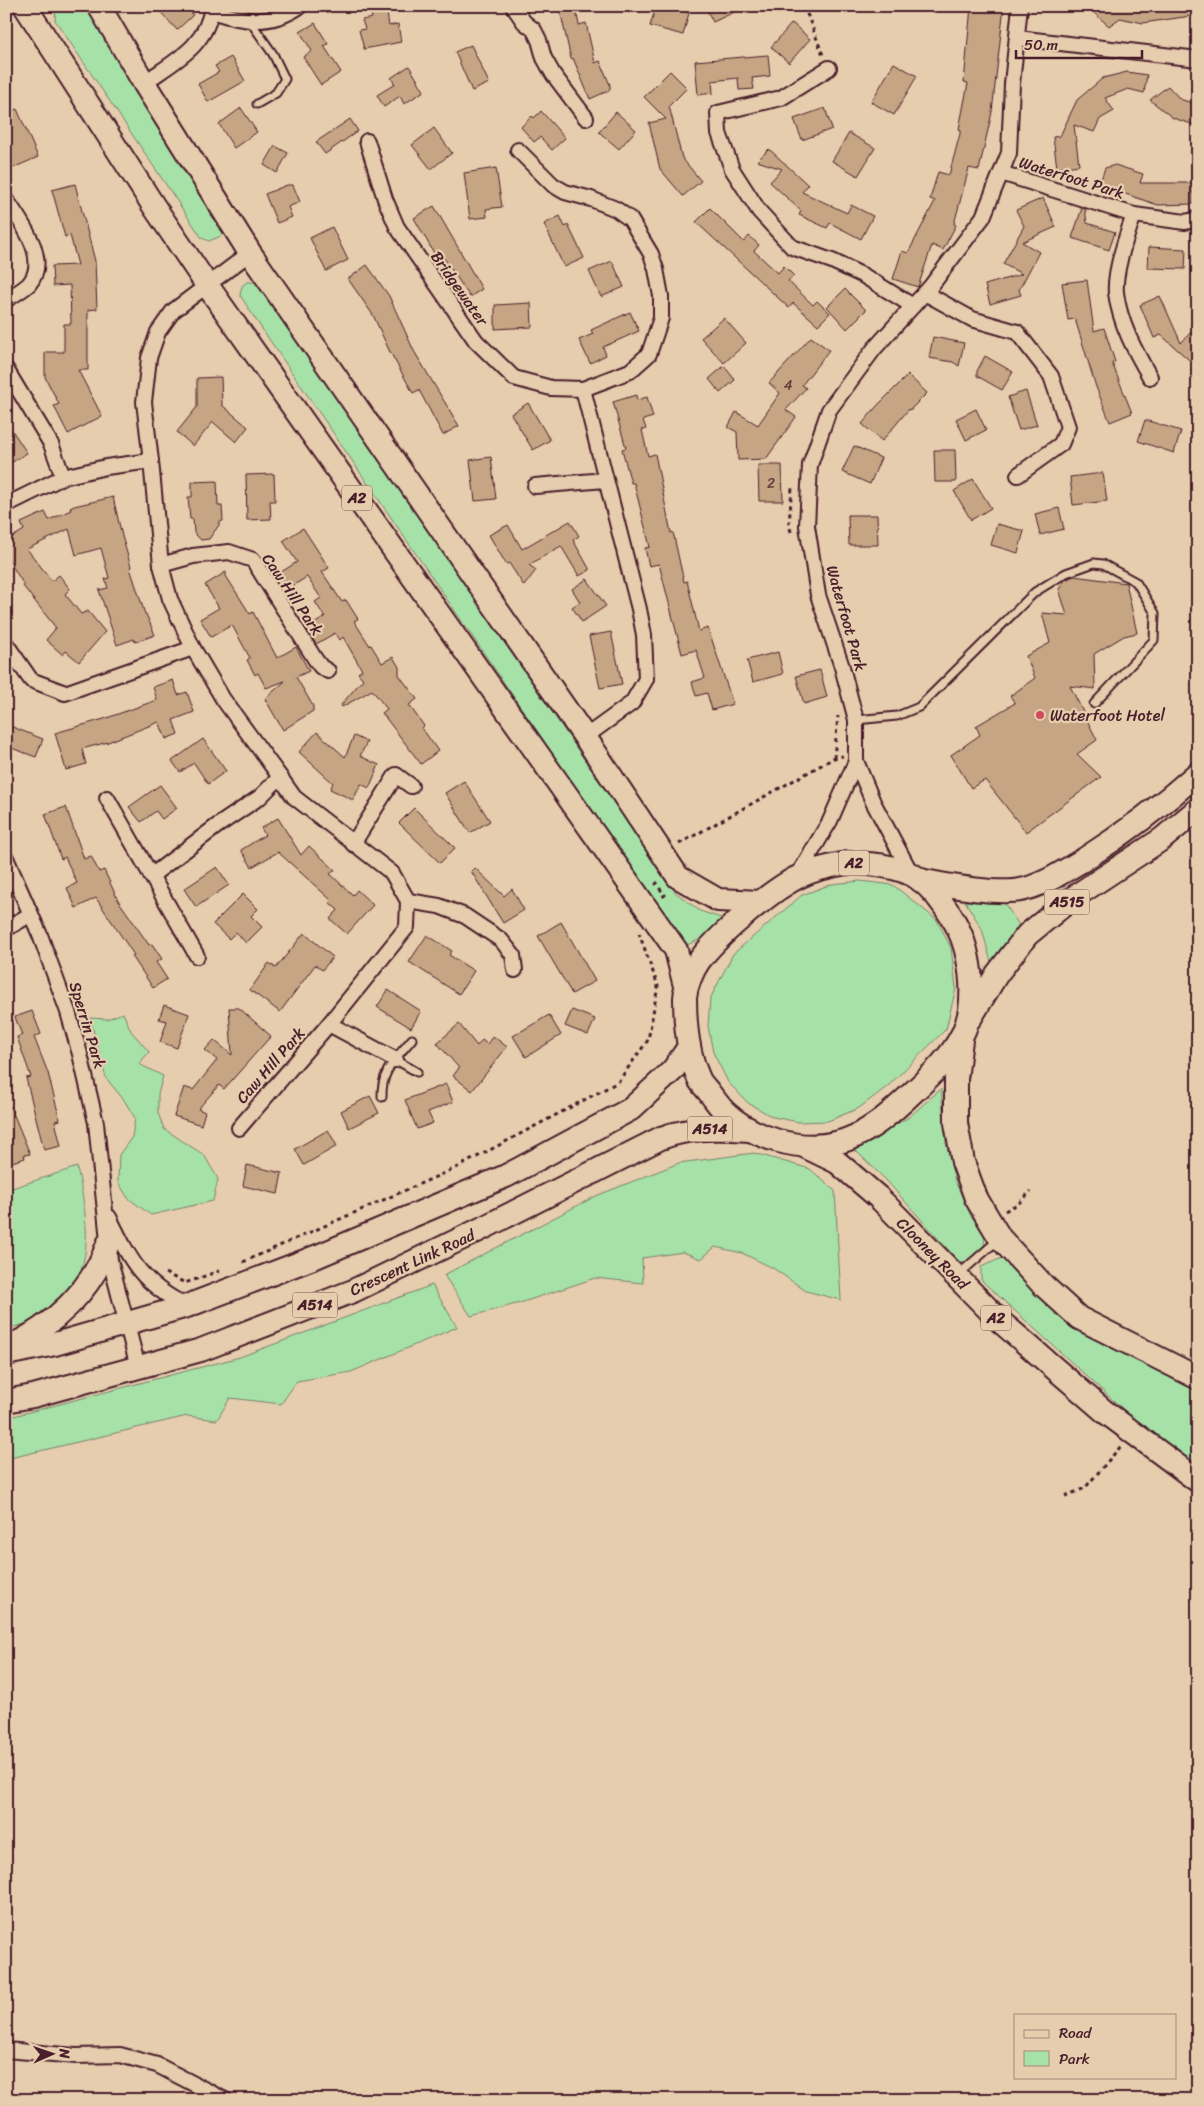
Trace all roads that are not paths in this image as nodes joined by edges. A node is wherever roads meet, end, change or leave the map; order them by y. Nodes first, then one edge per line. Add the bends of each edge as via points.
1 (99, 6) edge
2 (300, 6) edge
3 (513, 6) edge
4 (1020, 6) edge
5 (27, 7) edge
6 (212, 8) edge
7 (250, 20) junction
8 (1017, 38) junction
9 (1198, 59) edge
10 (829, 68) road end
11 (144, 83) junction
12 (257, 104) dead end
13 (586, 118) dead end
14 (367, 141) dead end
15 (518, 150) dead end
16 (1001, 173) junction
17 (8, 202) dead end
18 (1134, 215) junction
19 (1198, 219) edge
20 (250, 253) junction
21 (207, 285) junction
22 (925, 292) junction
23 (6, 300) edge
24 (913, 306) junction
25 (6, 369) edge
26 (1150, 377) dead end
27 (583, 389) junction
28 (151, 461) junction
29 (1018, 475) dead end
30 (63, 478) junction
31 (605, 480) junction
32 (535, 486) dead end
33 (6, 505) edge
34 (160, 565) junction
35 (6, 644) edge
36 (193, 648) junction
37 (328, 671) dead end
38 (1094, 704) dead end
39 (856, 720) junction
40 (585, 737) junction
41 (856, 758) junction
42 (1198, 773) edge
43 (280, 777) junction
44 (411, 786) dead end
45 (107, 798) dead end
46 (1198, 809) edge
47 (353, 844) junction
48 (6, 858) edge
49 (151, 876) junction
50 (795, 878) junction
51 (916, 878) junction
52 (408, 901) junction
53 (761, 902) junction
54 (31, 914) junction
55 (6, 929) edge
56 (197, 956) dead end
57 (515, 970) dead end
58 (686, 990) junction
59 (328, 1024) junction
60 (964, 1031) junction
61 (412, 1039) dead end
62 (689, 1047) junction
63 (396, 1060) junction
64 (417, 1072) dead end
65 (382, 1097) dead end
66 (239, 1128) dead end
67 (751, 1130) junction
68 (804, 1146) junction
69 (105, 1210) junction
70 (995, 1229) junction
71 (108, 1244) junction
72 (956, 1277) junction
73 (187, 1306) junction
74 (127, 1324) junction
75 (6, 1348) edge
76 (6, 1354) edge
77 (138, 1367) junction
78 (1198, 1378) edge
79 (6, 1401) edge
80 (1198, 1481) edge
81 (6, 2050) edge
82 (225, 2100) edge

1 - 11 highway
2 - 7 street via 285,16
3 - 13 street via 534,30 553,74
4 - 8 street, Waterfoot Park
5 - 21 highway, A2
6 - 7 street via 232,18
6 - 11 street via 207,27 195,46
7 - 12 lane via 285,79 276,93
8 - 9 street
8 - 16 street, Waterfoot Park via 1009,153
10 - 24 street via 781,98 718,113 719,133 732,169 759,212 792,247 864,276
11 - 20 highway
14 - 27 street, Bridgewater via 397,227 476,341 514,378 552,388
15 - 27 street, Bridgewater via 553,185 616,210 630,219 656,269 661,318 648,354 630,372
16 - 18 street, Waterfoot Park
16 - 22 street, Waterfoot Park via 983,217
17 - 23 street via 29,234 37,264 29,284
18 - 19 street, Waterfoot Park via 1185,222
18 - 26 street, Waterfoot Park via 1123,246 1116,291 1128,339
20 - 21 street
20 - 40 highway
21 - 28 street via 173,311 158,332 149,358 144,402
21 - 58 highway, A2 via 676,950
22 - 24 street, Waterfoot Park
22 - 29 street via 972,319 1018,332 1052,376 1068,427 1061,444
24 - 39 street, Waterfoot Park via 874,349 829,410 810,465 807,526 818,595
25 - 30 street via 51,444
27 - 31 street
28 - 30 street via 106,467
28 - 34 street
30 - 33 street
31 - 32 street
31 - 40 street via 639,609 646,679 632,703
34 - 36 street via 170,599
34 - 37 street, Caw Hill Park via 193,556 229,552 253,560 315,659
35 - 36 street via 31,680 65,693
36 - 43 street via 223,699
38 - 39 lane via 1154,640 1155,612 1136,582 1094,562 1066,573 1035,592 919,707 897,716
39 - 41 street, Waterfoot Park
40 - 53 highway via 678,878 718,900
41 - 50 street, Waterfoot Park via 830,821
41 - 51 street, Waterfoot Park via 873,802
42 - 51 highway, A515 via 1168,800 1104,846 1057,876 1024,889 956,887
43 - 47 street via 294,797
43 - 49 street via 260,797
44 - 47 street via 396,775
45 - 49 street
46 - 60 highway, A515 via 1162,840 1071,899 1028,935 997,974
47 - 52 street via 392,873
48 - 54 street, Sperrin Park
49 - 56 street
50 - 51 highway, A2 via 823,867 866,863
50 - 53 highway, A2
51 - 60 highway, A2 via 938,897 957,925 968,957 972,989
52 - 57 street via 439,906 464,916 501,940 513,954
52 - 59 street, Caw Hill Park via 407,927
53 - 58 highway, A2 via 715,942 698,963
54 - 55 street
54 - 69 street, Sperrin Park via 68,1012 80,1054 96,1123
58 - 62 highway, A2 via 685,1019
59 - 63 street, Caw Hill Park
59 - 66 street, Caw Hill Park
60 - 68 highway, A2 via 949,1055 890,1114 858,1135 835,1143
60 - 70 highway, A2 via 956,1079 956,1123 962,1162 976,1198
61 - 63 lane
62 - 67 highway, A2 via 700,1081 725,1112
62 - 73 highway via 673,1070 631,1109 506,1176 318,1256
63 - 64 lane
63 - 65 lane via 386,1070
67 - 68 highway, A514
67 - 77 highway, Crescent Link Road / A514 via 690,1130 661,1138 353,1291 201,1350
68 - 72 highway, Clooney Road / A2 via 837,1162 878,1197
69 - 71 street, Sperrin Park
69 - 73 street, Sperrin Park via 143,1276 156,1288
70 - 72 lane
70 - 78 highway, A2 via 1042,1285 1079,1318
71 - 74 street, Sperrin Park
71 - 75 highway via 102,1262 65,1311 29,1337
72 - 80 highway, Clooney Road / A2 via 1001,1322 1104,1411
73 - 74 highway
74 - 76 highway
74 - 77 street, Sperrin Park
77 - 79 highway, Crescent Link Road / A514
81 - 82 street via 76,2056 120,2055 157,2065

